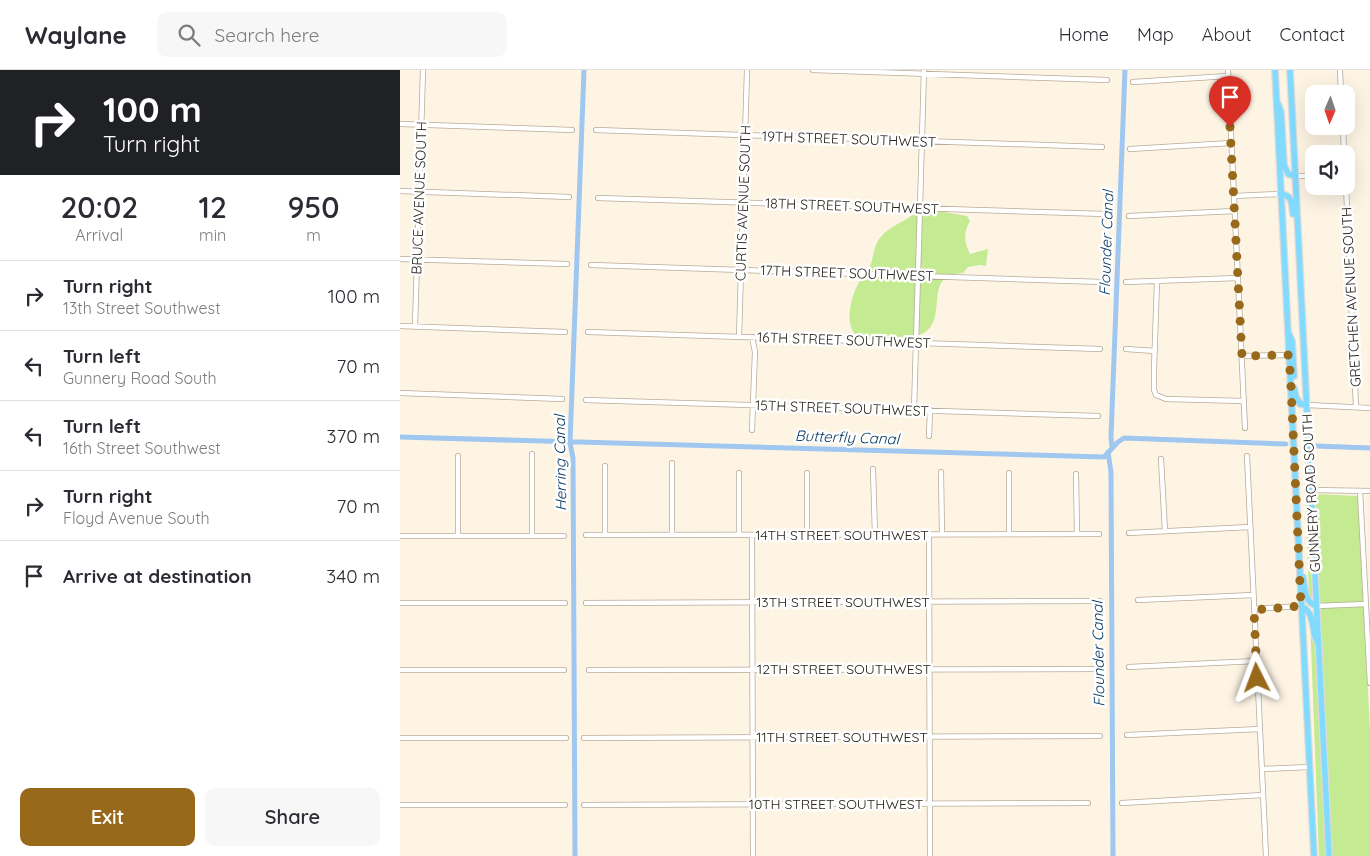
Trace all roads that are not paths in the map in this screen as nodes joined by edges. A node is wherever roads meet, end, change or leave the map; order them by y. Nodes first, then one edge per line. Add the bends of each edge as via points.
1 (423, 70) edge
2 (747, 70) edge
3 (813, 70) edge
4 (1228, 70) edge
5 (1275, 70) edge
6 (1290, 70) edge
7 (1340, 70) edge
8 (924, 72) edge
9 (1228, 76) junction
10 (1107, 80) dead end
11 (1133, 82) dead end
12 (1341, 85) edge
13 (1276, 100) junction
14 (400, 124) edge
15 (422, 125) junction
16 (572, 130) dead end
17 (596, 130) dead end
18 (745, 135) junction
19 (922, 141) junction
20 (1231, 143) junction
21 (1102, 147) dead end
22 (1130, 149) dead end
23 (1296, 176) junction
24 (1305, 176) edge
25 (400, 191) edge
26 (419, 192) junction
27 (1280, 194) junction
28 (1346, 195) edge
29 (1234, 196) junction
30 (569, 197) dead end
31 (598, 198) dead end
32 (743, 202) junction
33 (920, 208) junction
34 (1235, 211) junction
35 (1105, 214) dead end
36 (1129, 216) dead end
37 (400, 259) edge
38 (417, 259) junction
39 (567, 264) dead end
40 (591, 265) dead end
41 (741, 270) junction
42 (1299, 270) junction
43 (918, 276) junction
44 (1238, 278) junction
45 (1102, 282) dead end
46 (1126, 282) dead end
47 (1157, 282) junction
48 (400, 326) edge
49 (415, 326) junction
50 (1287, 330) junction
51 (565, 332) dead end
52 (588, 332) dead end
53 (738, 337) junction
54 (752, 337) junction
55 (916, 343) junction
56 (1100, 349) dead end
57 (1126, 349) dead end
58 (1155, 351) junction
59 (1289, 355) junction
60 (1242, 356) junction
61 (400, 393) edge
62 (562, 399) dead end
63 (586, 400) dead end
64 (1244, 400) junction
65 (753, 405) junction
66 (1307, 405) junction
67 (1356, 407) junction
68 (1370, 408) edge
69 (914, 410) junction
70 (930, 410) junction
71 (1098, 416) dead end
72 (1244, 428) dead end
73 (752, 430) dead end
74 (929, 436) dead end
75 (532, 454) dead end
76 (458, 456) dead end
77 (1247, 456) dead end
78 (1161, 458) dead end
79 (672, 463) dead end
80 (605, 466) dead end
81 (873, 469) dead end
82 (941, 472) dead end
83 (739, 473) dead end
84 (807, 473) dead end
85 (1009, 473) dead end
86 (1076, 474) dead end
87 (1311, 490) junction
88 (1360, 491) junction
89 (1370, 491) edge
90 (1250, 527) junction
91 (1165, 531) junction
92 (1128, 533) dead end
93 (874, 534) junction
94 (929, 534) junction
95 (942, 534) junction
96 (1009, 534) junction
97 (1077, 534) junction
98 (1099, 534) dead end
99 (586, 535) dead end
100 (672, 535) junction
101 (740, 535) junction
102 (752, 535) junction
103 (807, 535) junction
104 (400, 536) edge
105 (458, 536) junction
106 (532, 536) junction
107 (564, 536) dead end
108 (605, 536) junction
109 (1299, 572) junction
110 (1253, 595) junction
111 (1138, 600) dead end
112 (1100, 601) dead end
113 (565, 602) dead end
114 (752, 602) junction
115 (930, 602) junction
116 (400, 603) edge
117 (586, 603) dead end
118 (1366, 604) junction
119 (1301, 606) junction
120 (1317, 606) junction
121 (1254, 610) junction
122 (1319, 644) junction
123 (1256, 661) junction
124 (1129, 667) dead end
125 (752, 669) junction
126 (930, 669) junction
127 (1099, 669) dead end
128 (400, 670) edge
129 (564, 670) dead end
130 (589, 670) dead end
131 (1370, 683) edge
132 (1260, 729) junction
133 (1127, 735) dead end
134 (930, 736) junction
135 (1100, 736) dead end
136 (752, 737) junction
137 (400, 738) edge
138 (566, 738) dead end
139 (584, 738) dead end
140 (1309, 767) junction
141 (1262, 769) junction
142 (1263, 795) junction
143 (1088, 803) dead end
144 (1122, 803) dead end
145 (752, 804) junction
146 (930, 804) junction
147 (400, 805) edge
148 (565, 805) dead end
149 (584, 805) dead end
150 (752, 856) edge
151 (930, 856) edge
152 (1266, 856) edge
153 (1314, 856) edge
154 (1329, 856) edge

1 - 15 street, BRUCE AVENUE SOUTH
2 - 18 street, CURTIS AVENUE SOUTH
3 - 8 street
4 - 9 street
5 - 13 main road, GUNNERY ROAD SOUTH
6 - 23 main road, GUNNERY ROAD SOUTH
7 - 12 street
8 - 10 street
8 - 19 street
9 - 11 street
9 - 20 street
13 - 23 main road via 1281,112 1284,165 1288,174
13 - 27 main road, GUNNERY ROAD SOUTH
14 - 15 street
15 - 16 street
15 - 26 street, BRUCE AVENUE SOUTH
17 - 18 street, 19TH STREET SOUTHWEST
18 - 19 street, 19TH STREET SOUTHWEST
18 - 32 street, CURTIS AVENUE SOUTH
19 - 21 street, 19TH STREET SOUTHWEST
19 - 33 street
20 - 22 street
20 - 29 street
23 - 24 street
23 - 42 main road, GUNNERY ROAD SOUTH
25 - 26 street
26 - 30 street
26 - 38 street, BRUCE AVENUE SOUTH
27 - 29 street
27 - 42 main road via 1287,195 1291,201 1295,259
27 - 50 main road, GUNNERY ROAD SOUTH
28 - 67 street, GRETCHEN AVENUE SOUTH
29 - 34 street
31 - 32 street, 18TH STREET SOUTHWEST
32 - 33 street, 18TH STREET SOUTHWEST
32 - 41 street, CURTIS AVENUE SOUTH
33 - 35 street, 18TH STREET SOUTHWEST
33 - 43 street
34 - 36 street
34 - 44 street
37 - 38 street
38 - 39 street
38 - 49 street, BRUCE AVENUE SOUTH
40 - 41 street, 17TH STREET SOUTHWEST
41 - 43 street, 17TH STREET SOUTHWEST
41 - 53 street, CURTIS AVENUE SOUTH
42 - 66 main road, GUNNERY ROAD SOUTH
43 - 45 street, 17TH STREET SOUTHWEST
43 - 55 street
44 - 47 street
44 - 60 street
46 - 47 street
47 - 58 street
48 - 49 street
49 - 51 street
50 - 59 main road, GUNNERY ROAD SOUTH
50 - 66 main road via 1292,341 1296,397 1300,404
52 - 53 street, 16TH STREET SOUTHWEST
53 - 54 street, 16TH STREET SOUTHWEST
54 - 55 street, 16TH STREET SOUTHWEST
54 - 65 street
55 - 56 street, 16TH STREET SOUTHWEST
55 - 69 street
57 - 58 street
58 - 64 street via 1156,395 1166,399
59 - 60 street
59 - 109 main road, GUNNERY ROAD SOUTH
60 - 64 street
61 - 62 street
63 - 65 street, 15TH STREET SOUTHWEST
64 - 72 street
65 - 69 street, 15TH STREET SOUTHWEST
65 - 73 street
66 - 67 street
66 - 87 main road, GUNNERY ROAD SOUTH
67 - 68 street
69 - 70 street, 15TH STREET SOUTHWEST
70 - 71 street, 15TH STREET SOUTHWEST
70 - 74 street
75 - 106 street
76 - 105 street
77 - 90 street
78 - 91 street
79 - 100 street
80 - 108 street
81 - 93 street
82 - 95 street
83 - 101 street
84 - 103 street
85 - 96 street
86 - 97 street
87 - 88 street
87 - 120 main road, GUNNERY ROAD SOUTH
88 - 89 street
88 - 118 street
90 - 91 street
90 - 110 street
91 - 92 street
93 - 94 street, 14TH STREET SOUTHWEST
93 - 103 street, 14TH STREET SOUTHWEST
94 - 95 street, 14TH STREET SOUTHWEST
94 - 115 street
95 - 96 street, 14TH STREET SOUTHWEST
96 - 97 street, 14TH STREET SOUTHWEST
97 - 98 street, 14TH STREET SOUTHWEST
99 - 108 street, 14TH STREET SOUTHWEST
100 - 101 street, 14TH STREET SOUTHWEST
100 - 108 street, 14TH STREET SOUTHWEST
101 - 102 street, 14TH STREET SOUTHWEST
102 - 103 street, 14TH STREET SOUTHWEST
102 - 114 street
104 - 105 street
105 - 106 street
106 - 107 street
109 - 119 main road, GUNNERY ROAD SOUTH
109 - 120 main road via 1303,576 1306,596
110 - 111 street
110 - 121 street
112 - 115 street, 13TH STREET SOUTHWEST
113 - 116 street
114 - 115 street, 13TH STREET SOUTHWEST
114 - 117 street, 13TH STREET SOUTHWEST
114 - 125 street
115 - 126 street
118 - 120 street
118 - 131 street
119 - 121 street
119 - 122 main road via 1310,613
119 - 140 main road, GUNNERY ROAD SOUTH
120 - 122 main road, GUNNERY ROAD SOUTH
121 - 123 street
122 - 154 main road, GUNNERY ROAD SOUTH
123 - 124 street
123 - 132 street
125 - 126 street, 12TH STREET SOUTHWEST
125 - 130 street, 12TH STREET SOUTHWEST
125 - 136 street
126 - 127 street, 12TH STREET SOUTHWEST
126 - 134 street
128 - 129 street
132 - 133 street
132 - 141 street
134 - 135 street, 11TH STREET SOUTHWEST
134 - 136 street, 11TH STREET SOUTHWEST
134 - 146 street
136 - 139 street, 11TH STREET SOUTHWEST
136 - 145 street
137 - 138 street
140 - 141 street
140 - 153 main road, GUNNERY ROAD SOUTH
141 - 142 street
142 - 144 street
142 - 152 street
143 - 146 street, 10TH STREET SOUTHWEST
145 - 146 street, 10TH STREET SOUTHWEST
145 - 149 street, 10TH STREET SOUTHWEST
145 - 150 street
146 - 151 street
147 - 148 street

